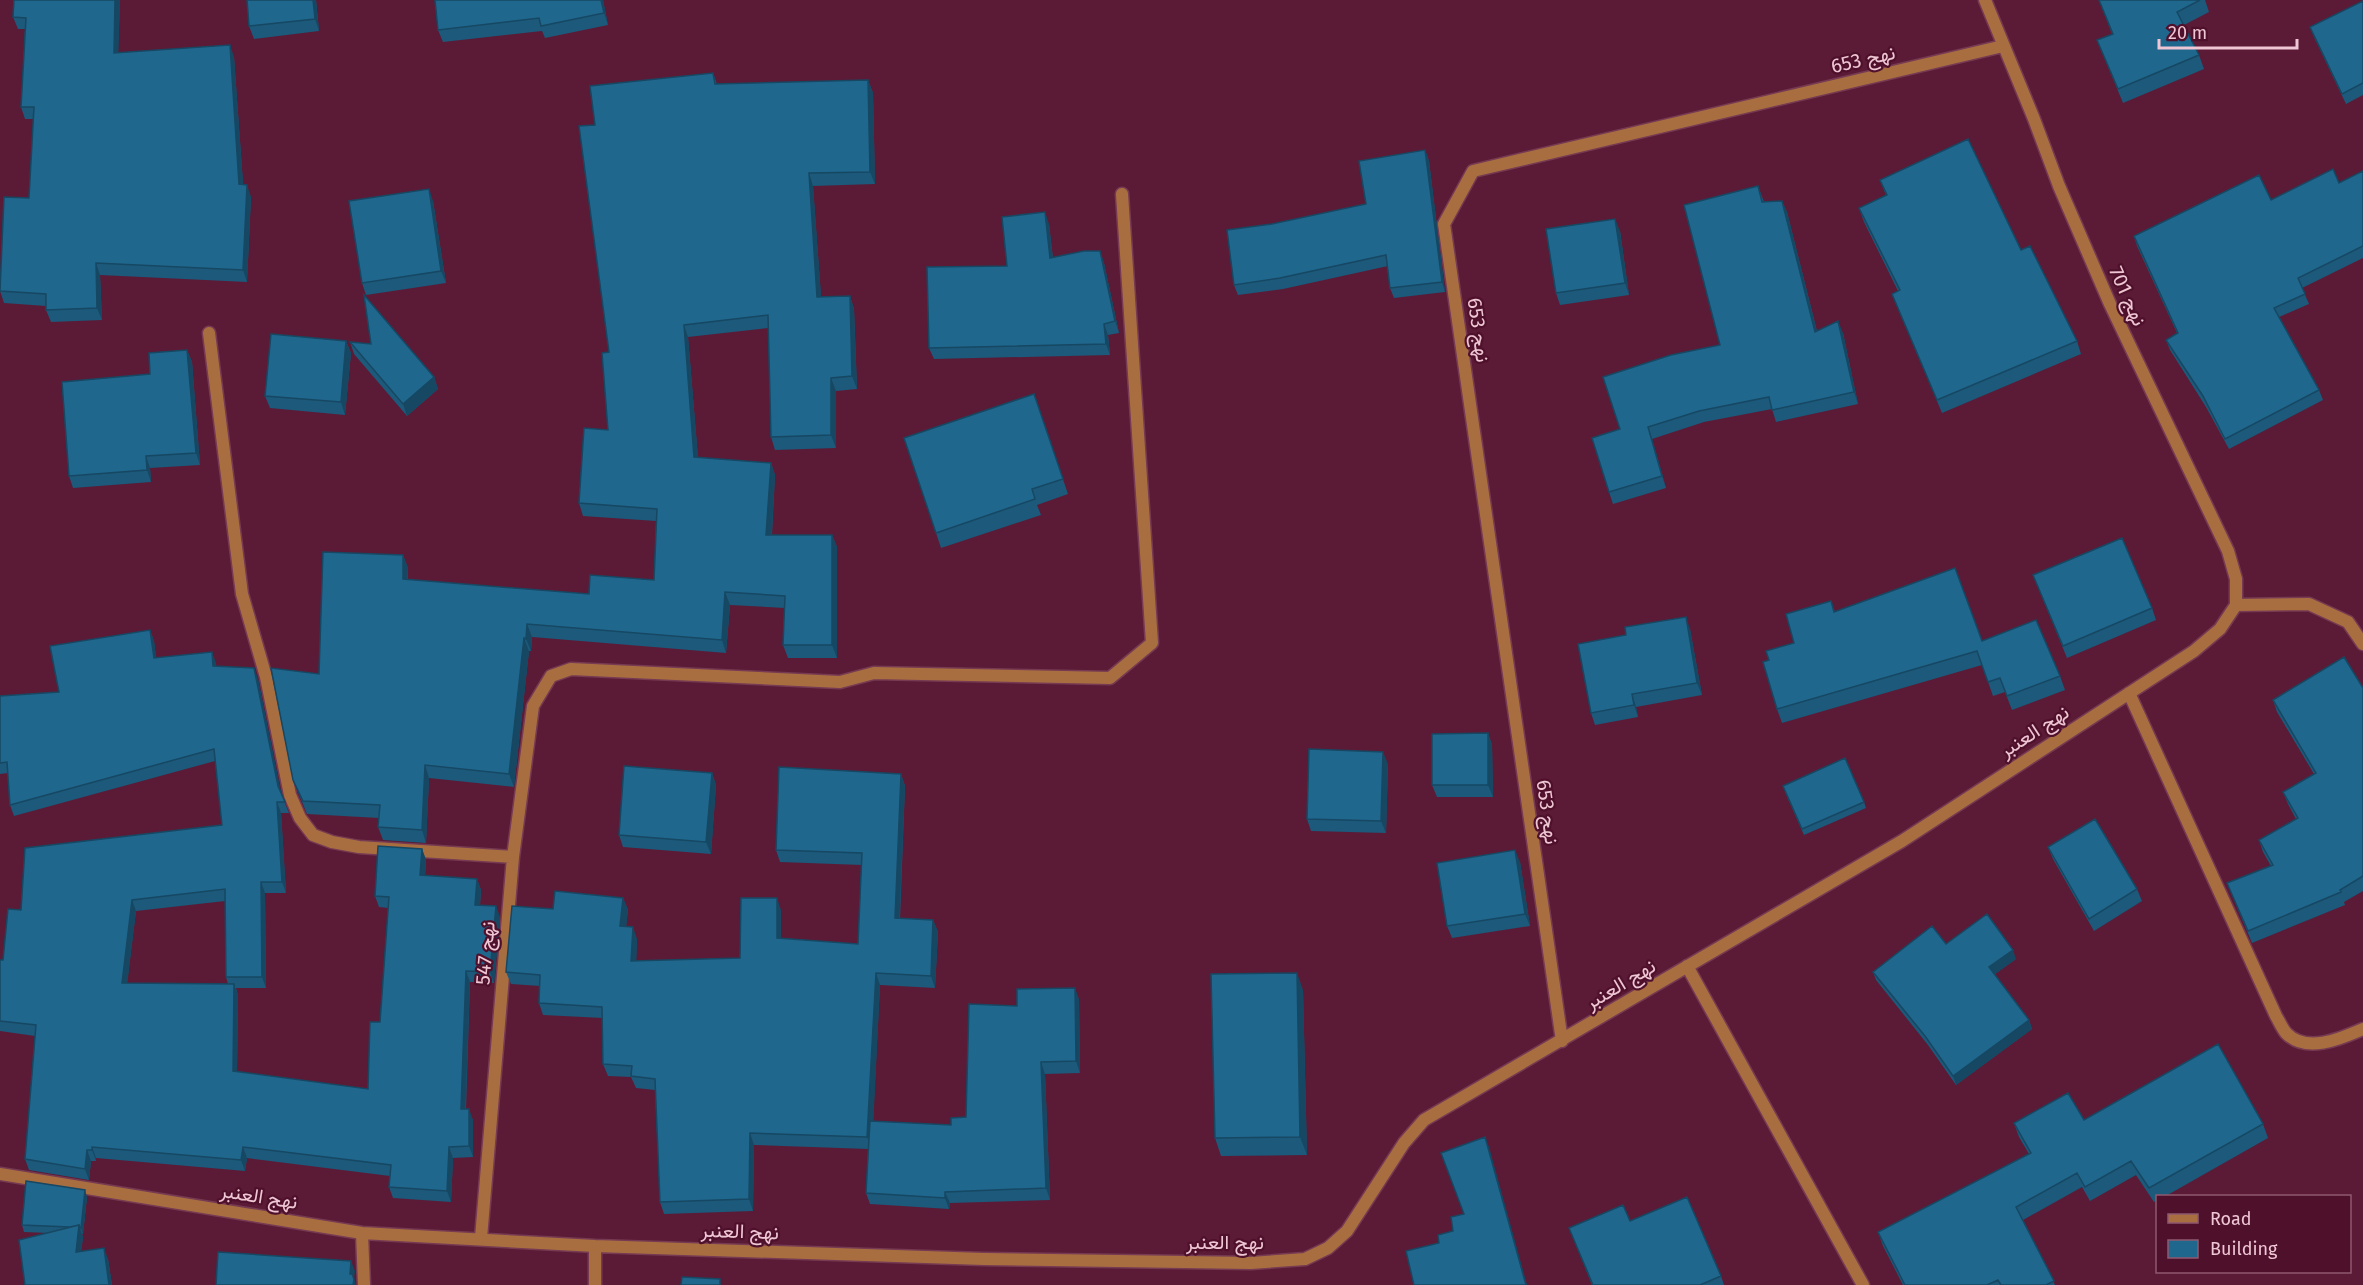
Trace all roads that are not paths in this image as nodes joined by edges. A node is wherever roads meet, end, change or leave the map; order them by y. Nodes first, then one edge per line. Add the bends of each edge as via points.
1 (1984, 0) edge
2 (2002, 46) junction
3 (1122, 194) dead end
4 (209, 333) dead end
5 (2236, 605) junction
6 (2363, 644) edge
7 (2129, 693) junction
8 (513, 857) junction
9 (1687, 966) junction
10 (2363, 1029) edge
11 (1562, 1041) junction
12 (0, 1174) edge
13 (362, 1233) junction
14 (481, 1238) junction
15 (595, 1246) junction
16 (364, 1285) edge
17 (595, 1285) edge
18 (1863, 1285) edge

1 - 2 street, نهج 701
2 - 5 street, نهج 701 via 2110,304 2228,551 2236,579
2 - 11 street, نهج 653 via 1473,171 1444,224
3 - 8 street, نهج 547 via 1152,643 1110,678 874,673 840,682 571,669 551,676 533,706
4 - 8 street via 242,594 267,677 290,795 300,818 313,835 359,847
5 - 6 street via 2309,604 2348,622
5 - 7 street, نهج العنبر via 2220,629 2194,651
7 - 9 street, نهج العنبر via 1902,841
7 - 10 street via 2286,1033 2302,1043 2325,1042
8 - 14 street, نهج 547
9 - 11 street, نهج العنبر
9 - 18 street
11 - 15 street, نهج العنبر via 1424,1120 1404,1143 1347,1232 1328,1248 1305,1259 1251,1263 984,1259
12 - 13 street, نهج العنبر
13 - 14 street, نهج العنبر
13 - 16 street
14 - 15 street, نهج العنبر
15 - 17 street

